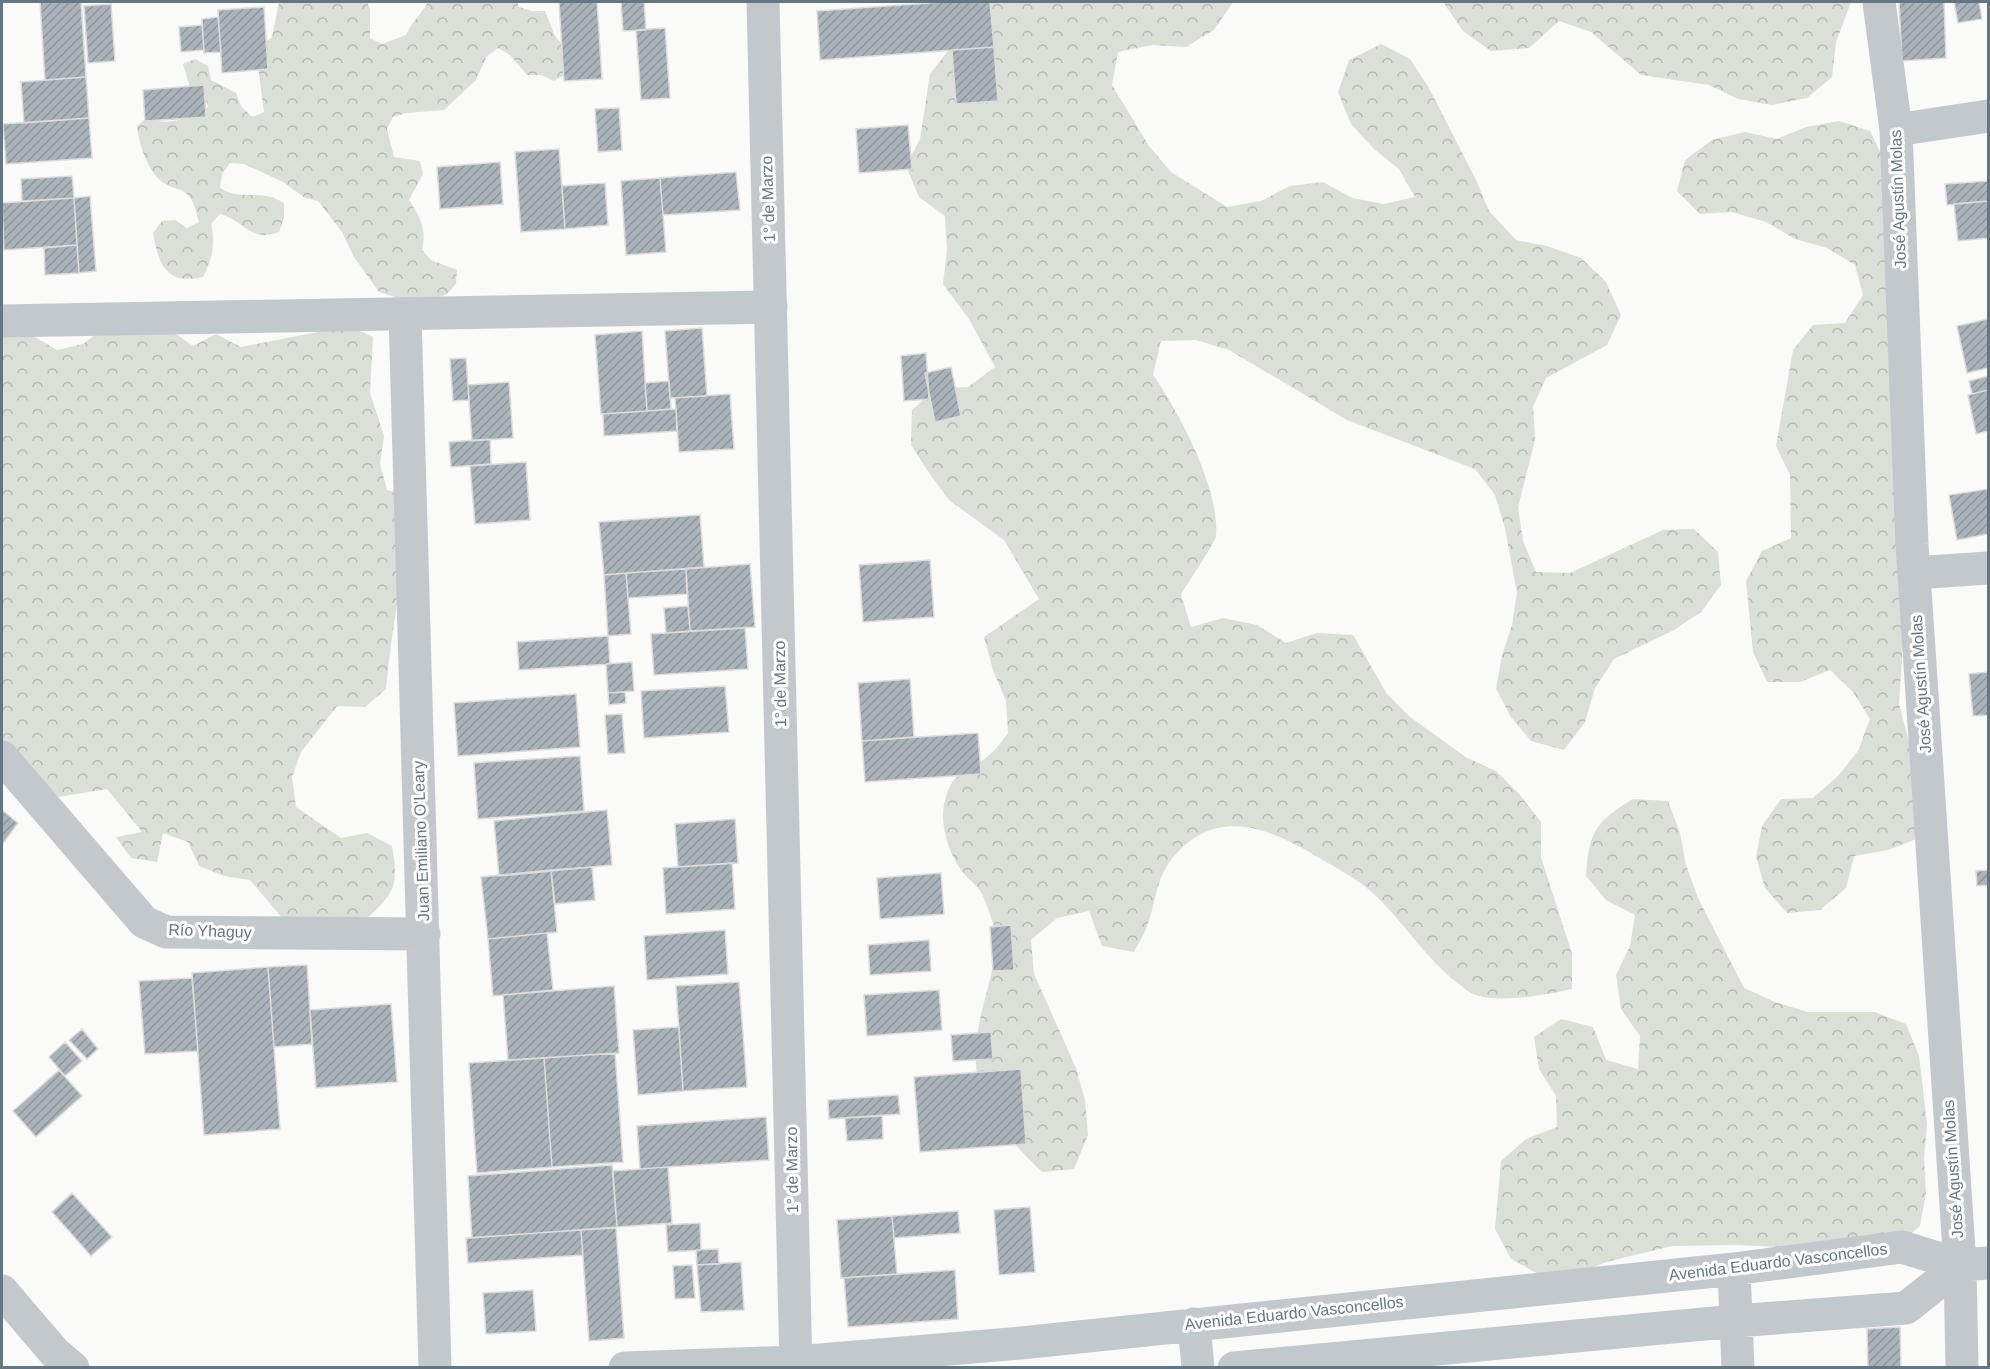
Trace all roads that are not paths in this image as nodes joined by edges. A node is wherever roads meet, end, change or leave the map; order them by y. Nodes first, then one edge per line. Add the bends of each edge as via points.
1 (763, 2) edge
2 (1879, 2) edge
3 (1989, 116) edge
4 (1896, 129) junction
5 (771, 307) junction
6 (405, 314) junction
7 (2, 321) edge
8 (1989, 568) edge
9 (1914, 573) junction
10 (2, 757) edge
11 (424, 934) junction
12 (1974, 1264) edge
13 (1734, 1269) junction
14 (2, 1291) edge
15 (1736, 1321) junction
16 (1194, 1324) junction
17 (796, 1365) edge
18 (73, 1368) edge
19 (435, 1368) edge
20 (625, 1368) edge
21 (1198, 1368) edge
22 (1234, 1368) edge
23 (1738, 1368) edge
24 (1962, 1368) edge

1 - 5 street, 1° de Marzo
2 - 4 street, José Agustín Molas
3 - 4 street
4 - 9 street, José Agustín Molas
5 - 6 street
5 - 17 street, 1° de Marzo
6 - 7 street
6 - 11 street, Juan Emiliano O'Leary
8 - 9 street
9 - 12 street, José Agustín Molas
10 - 11 street, Río Yhaguy via 144,922 166,932
11 - 19 street, Juan Emiliano O'Leary
12 - 13 street, Avenida Eduardo Vasconcellos via 1902,1247
12 - 15 street via 1906,1308
12 - 24 street, José Agustín Molas
13 - 15 street
13 - 16 street, Avenida Eduardo Vasconcellos
14 - 18 street via 55,1353
15 - 22 street
15 - 23 street
16 - 17 street, Avenida Eduardo Vasconcellos
16 - 21 street
17 - 20 street, Avenida Eduardo Vasconcellos

